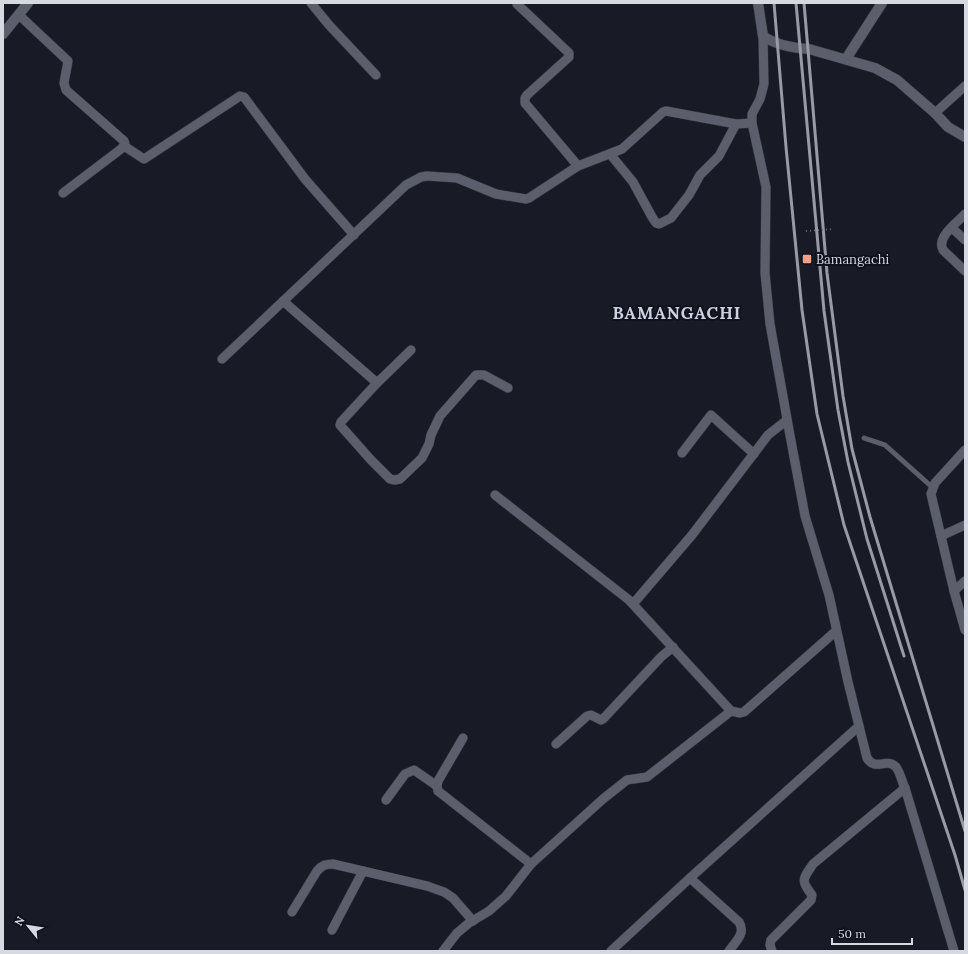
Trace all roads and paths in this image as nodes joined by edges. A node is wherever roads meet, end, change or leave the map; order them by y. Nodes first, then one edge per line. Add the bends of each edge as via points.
1 (28, 3) edge
2 (311, 3) edge
3 (758, 3) edge
4 (882, 3) edge
5 (517, 4) edge
6 (19, 15) junction
7 (3, 34) edge
8 (763, 36) junction
9 (846, 59) junction
10 (376, 75) dead end
11 (965, 86) edge
12 (935, 113) junction
13 (736, 124) junction
14 (752, 124) junction
15 (965, 137) edge
16 (124, 146) junction
17 (610, 154) junction
18 (578, 166) junction
19 (63, 193) dead end
20 (965, 214) edge
21 (832, 228) dead end
22 (952, 228) junction
23 (806, 231) dead end
24 (354, 235) junction
25 (965, 240) edge
26 (965, 271) edge
27 (283, 301) junction
28 (411, 350) dead end
29 (222, 360) dead end
30 (376, 383) junction
31 (508, 388) dead end
32 (787, 420) junction
33 (864, 438) dead end
34 (965, 450) edge
35 (682, 453) dead end
36 (754, 454) junction
37 (932, 487) junction
38 (495, 495) dead end
39 (965, 524) edge
40 (941, 536) junction
41 (965, 581) edge
42 (954, 591) junction
43 (633, 604) junction
44 (965, 630) edge
45 (836, 631) junction
46 (673, 647) junction
47 (731, 711) junction
48 (859, 726) junction
49 (463, 738) dead end
50 (556, 744) dead end
51 (436, 786) junction
52 (905, 788) junction
53 (386, 800) dead end
54 (531, 864) junction
55 (363, 871) junction
56 (690, 878) junction
57 (292, 912) dead end
58 (473, 921) junction
59 (332, 930) dead end
60 (443, 951) edge
61 (612, 951) edge
62 (729, 951) edge
63 (772, 951) edge
64 (954, 951) edge

1 - 6 street
2 - 10 street
3 - 8 street
4 - 9 street
5 - 18 street via 569,53 569,57 527,95 525,103
6 - 7 street
6 - 16 street via 68,61 64,84 66,90 124,141
8 - 9 street via 772,42
8 - 14 street via 764,84 752,114
9 - 12 street via 875,68 897,80
11 - 12 street
12 - 15 street via 948,127
13 - 14 street
13 - 17 street via 666,111 622,149
13 - 17 street via 719,156 700,175 689,195 671,218 659,224 652,217 628,175
14 - 32 street via 766,187 765,273 770,324
16 - 19 street
16 - 24 street via 144,159 240,96 244,97 305,179
17 - 18 street
18 - 24 street via 526,199 496,194 457,178 421,177 406,185
20 - 22 street
21 - 23 path, bridge
22 - 25 street
22 - 26 street via 940,242 940,246
24 - 27 street
27 - 29 street
27 - 30 street
28 - 30 street
30 - 31 street via 340,425 375,464 390,479 395,480 422,458 440,416 472,378 484,375
32 - 36 street via 768,435
32 - 45 street via 805,516 829,595
33 - 37 lane via 885,445
34 - 37 street
35 - 36 street via 711,415
36 - 43 street via 692,535
37 - 40 street via 931,494
38 - 43 street
39 - 40 street
40 - 42 street
41 - 42 street
42 - 44 street
43 - 46 street
45 - 47 street via 744,712
45 - 48 street
46 - 47 street
46 - 50 street via 604,719 598,720 591,715 587,716
47 - 54 street via 647,777 625,782
48 - 52 street via 869,762 879,765 892,764 897,768
48 - 56 street
49 - 51 street
51 - 53 street via 414,770 405,774
51 - 54 street via 438,791
52 - 63 street via 813,864 803,881 812,895 811,900 771,940
52 - 64 street
54 - 58 street via 506,896
55 - 57 street via 333,864 320,867
55 - 58 street via 444,892 453,898
55 - 59 street
56 - 61 street
56 - 62 street via 742,927 742,932
58 - 60 street via 457,933

